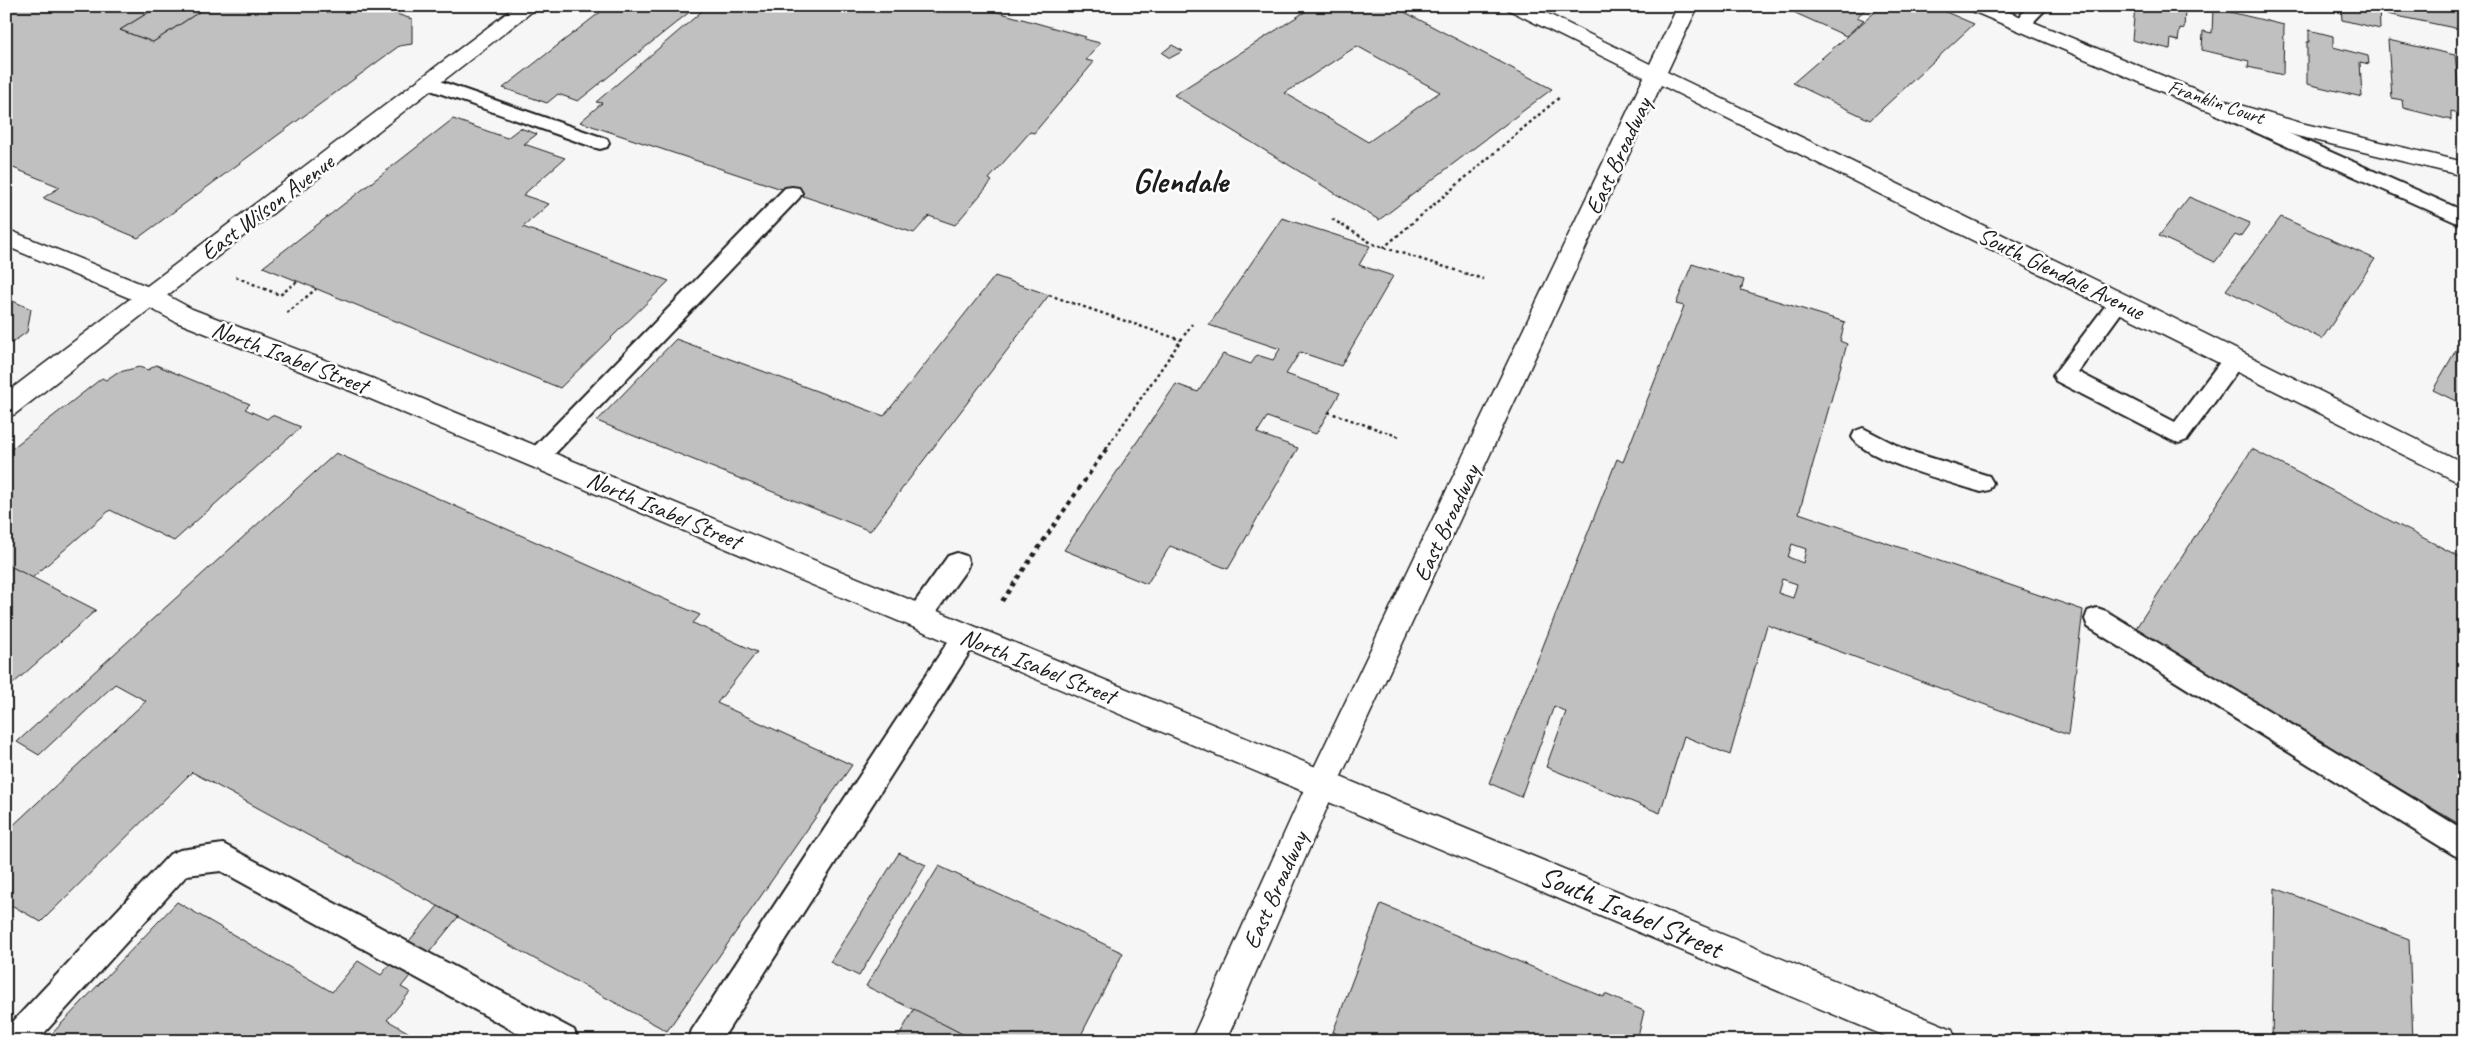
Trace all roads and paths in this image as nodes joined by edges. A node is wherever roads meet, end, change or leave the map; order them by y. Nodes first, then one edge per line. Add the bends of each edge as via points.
1 (529, 6) edge
2 (1516, 6) edge
3 (1688, 6) edge
4 (1977, 6) edge
5 (2041, 6) edge
6 (2024, 26) junction
7 (1656, 75) junction
8 (428, 83) junction
9 (1561, 96) dead end
10 (2208, 103) junction
11 (600, 143) dead end
12 (2464, 170) edge
13 (792, 193) dead end
14 (1332, 219) dead end
15 (2464, 220) edge
16 (6, 237) edge
17 (1383, 248) junction
18 (242, 270) dead end
19 (1483, 279) dead end
20 (298, 282) dead end
21 (316, 289) dead end
22 (1049, 294) dead end
23 (150, 297) junction
24 (2119, 302) junction
25 (287, 313) dead end
26 (1192, 324) dead end
27 (1181, 340) junction
28 (2234, 360) junction
29 (6, 407) edge
30 (1328, 412) dead end
31 (1400, 437) dead end
32 (1863, 437) dead end
33 (537, 458) junction
34 (2464, 475) edge
35 (1981, 484) dead end
36 (957, 563) dead end
37 (1002, 601) dead end
38 (919, 616) junction
39 (2097, 619) dead end
40 (966, 636) junction
41 (1322, 784) junction
42 (2464, 846) edge
43 (16, 1041) edge
44 (562, 1041) edge
45 (703, 1041) edge
46 (1208, 1041) edge
47 (1940, 1041) edge

1 - 8 street, East Wilson Avenue
2 - 7 street, South Glendale Avenue
3 - 7 street, East Broadway
4 - 6 street, Franklin Court
5 - 6 lane
6 - 10 street, Franklin Court
7 - 24 street, South Glendale Avenue
7 - 41 street, East Broadway
8 - 11 lane
8 - 23 street, East Wilson Avenue
9 - 17 path
10 - 12 street, Franklin Court
10 - 15 lane
13 - 33 lane
14 - 17 path
16 - 23 street, North Isabel Street
17 - 19 path
18 - 20 path via 235,276 280,295
21 - 25 path
22 - 27 path
23 - 29 street, East Wilson Avenue
23 - 33 street, North Isabel Street via 183,314
24 - 28 street, South Glendale Avenue
24 - 28 lane via 2064,375 2179,434
26 - 27 path
27 - 37 path
28 - 34 street, South Glendale Avenue
30 - 31 path
32 - 35 lane via 1898,456
33 - 38 street, North Isabel Street
36 - 38 lane
38 - 40 street, North Isabel Street
39 - 42 lane
40 - 41 street, North Isabel Street
40 - 45 lane
41 - 46 street, East Broadway
41 - 47 street, South Isabel Street
43 - 44 lane via 180,863 223,857

